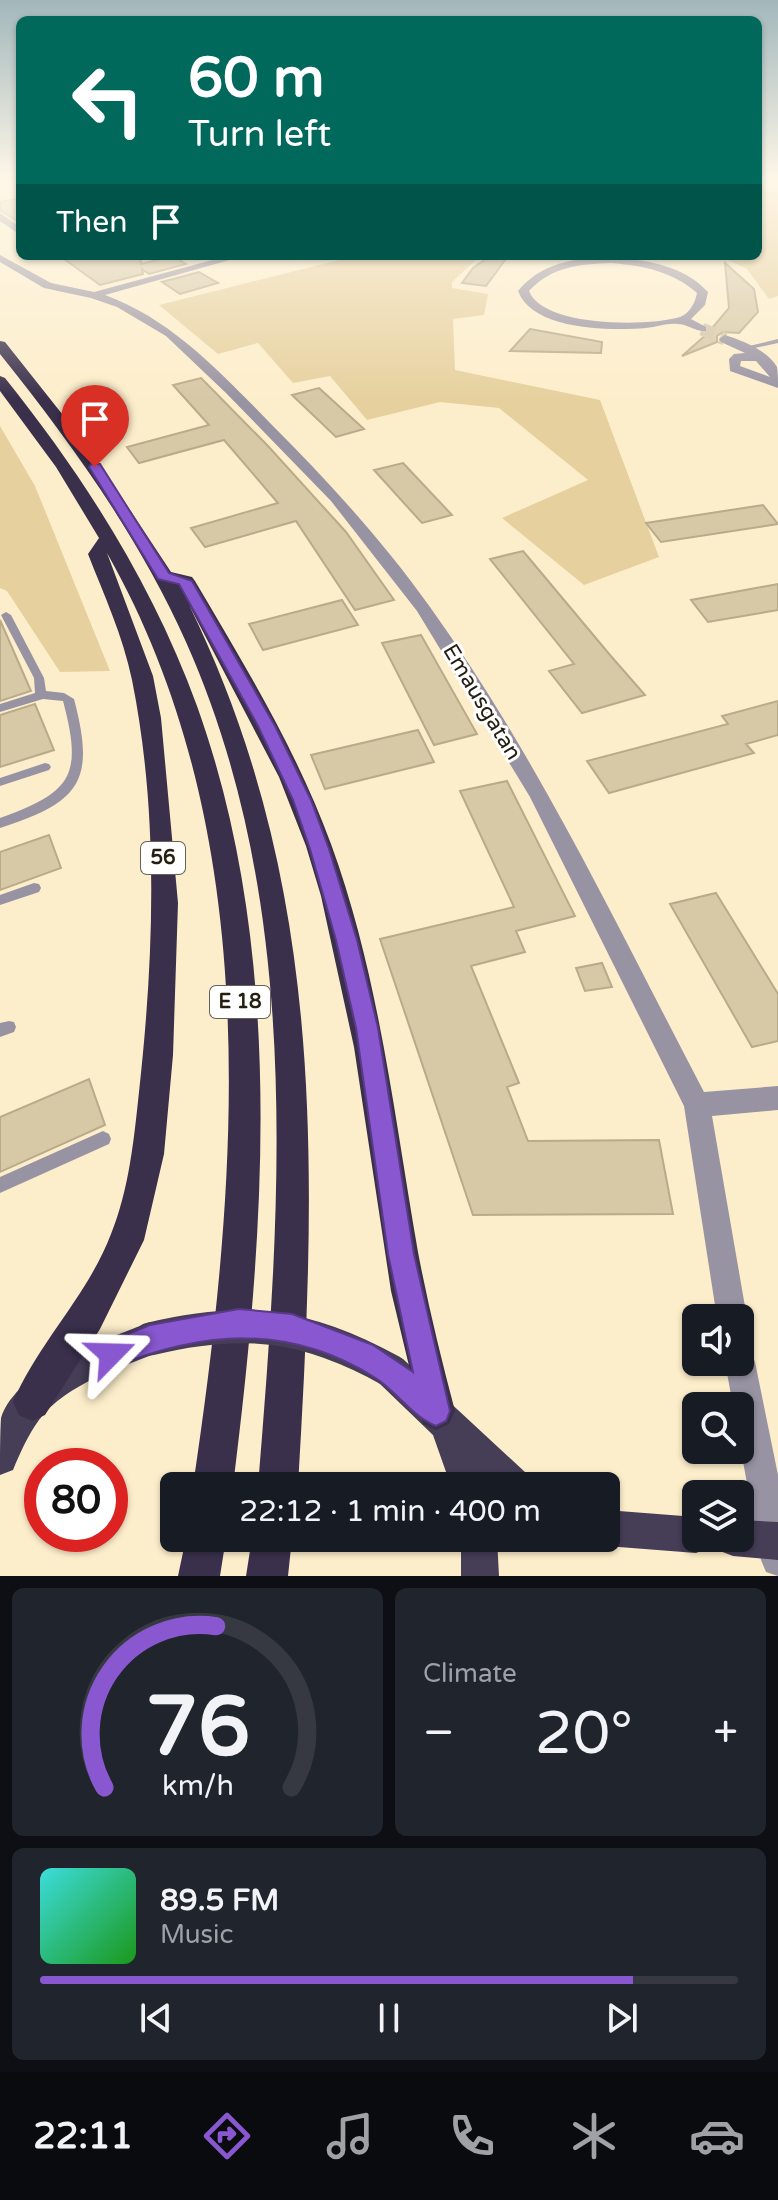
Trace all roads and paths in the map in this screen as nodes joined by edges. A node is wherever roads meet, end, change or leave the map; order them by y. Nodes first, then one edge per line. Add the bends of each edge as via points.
1 (0, 257) edge
2 (224, 260) edge
3 (94, 295) junction
4 (682, 320) junction
5 (702, 329) tunnel mouth
6 (725, 339) tunnel mouth
7 (778, 341) edge
8 (0, 345) edge
9 (745, 348) junction
10 (757, 357) junction
11 (0, 381) edge
12 (778, 383) edge
13 (108, 539) junction
14 (163, 576) junction
15 (6, 615) dead end
16 (41, 695) junction
17 (0, 708) edge
18 (45, 767) dead end
19 (0, 782) edge
20 (0, 823) edge
21 (34, 888) dead end
22 (0, 900) edge
23 (778, 1098) edge
24 (697, 1105) junction
25 (103, 1139) dead end
26 (0, 1185) edge
27 (730, 1304) edge
28 (743, 1376) edge
29 (32, 1402) junction
30 (440, 1415) junction
31 (0, 1457) edge
32 (215, 1472) edge
33 (279, 1472) edge
34 (463, 1472) edge
35 (499, 1472) edge
36 (620, 1529) edge
37 (682, 1534) edge
38 (754, 1542) edge
39 (776, 1547) edge
40 (203, 1552) edge
41 (270, 1552) edge
42 (479, 1552) edge
43 (199, 1576) edge
44 (267, 1576) edge
45 (480, 1576) edge

1 - 3 street, Emausgatan via 48,286
2 - 3 street
3 - 24 street, Emausgatan via 170,334 231,390 336,498 423,608 539,795
4 - 4 street via 697,309 703,292 690,279 652,264 602,261 561,266 536,275 523,291 534,309 589,324
4 - 5 street
6 - 9 street
7 - 9 lane
8 - 14 highway, E 18 via 111,489
9 - 10 street
10 - 12 street via 776,373
10 - 12 street via 738,357 734,368
11 - 13 highway, E 18
13 - 29 highway, 56 via 97,554 142,676 158,791 165,903 158,1055 148,1154 127,1240
13 - 32 highway, E 18 via 167,659 202,758 235,936 243,1063 241,1241
14 - 30 highway via 185,581 239,674 320,849 367,1028 401,1254
14 - 33 highway, E 18 via 198,646 240,757 260,831 280,944 290,1032 296,1193
15 - 16 lane via 39,678
16 - 17 lane
16 - 20 lane via 57,693 68,699 80,761 77,771 59,798
18 - 19 lane
21 - 22 lane
23 - 24 street
24 - 27 street, Emausgatan
25 - 26 lane
28 - 39 street
29 - 30 highway, bridge via 70,1375 150,1339 239,1323 292,1328 334,1341 391,1371
29 - 31 highway, 56
30 - 34 highway
30 - 35 highway
36 - 37 highway
38 - 39 highway
40 - 43 highway
41 - 44 highway
42 - 45 highway

